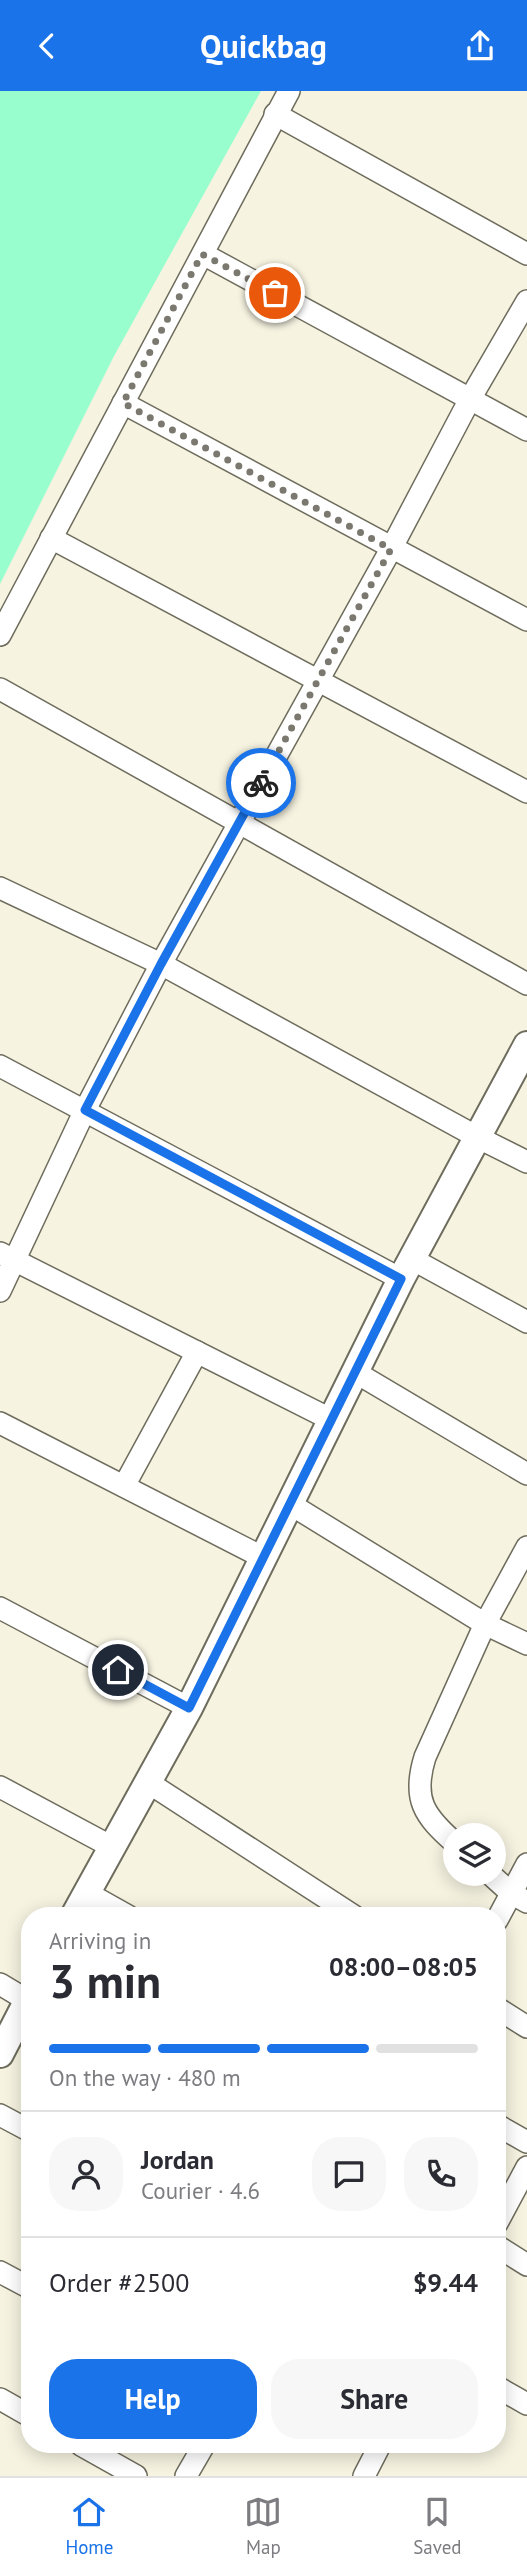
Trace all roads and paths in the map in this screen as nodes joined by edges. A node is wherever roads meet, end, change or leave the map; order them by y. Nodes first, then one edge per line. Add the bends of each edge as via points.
1 (289, 91) edge
2 (275, 114) junction
3 (202, 254) junction
4 (527, 254) edge
5 (527, 300) edge
6 (470, 399) junction
7 (123, 403) junction
8 (527, 430) edge
9 (51, 538) junction
10 (391, 549) junction
11 (527, 620) edge
12 (0, 635) edge
13 (317, 682) junction
14 (0, 689) edge
15 (527, 792) edge
16 (239, 823) junction
17 (0, 888) edge
18 (161, 964) junction
19 (527, 984) edge
20 (527, 1045) edge
21 (0, 1066) edge
22 (85, 1110) junction
23 (479, 1138) junction
24 (527, 1162) edge
25 (7, 1257) edge
26 (407, 1269) junction
27 (0, 1290) edge
28 (527, 1322) edge
29 (197, 1352) junction
30 (355, 1371) junction
31 (332, 1420) junction
32 (0, 1423) edge
33 (527, 1474) edge
34 (124, 1486) junction
35 (290, 1504) junction
36 (527, 1547) edge
37 (264, 1558) junction
38 (0, 1608) edge
39 (485, 1625) junction
40 (527, 1644) edge
41 (189, 1708) junction
42 (149, 1783) junction
43 (0, 1787) edge
44 (443, 1833) edge
45 (112, 1846) junction
46 (527, 1864) edge
47 (504, 1886) edge
48 (519, 1898) edge
49 (81, 1905) edge
50 (340, 1907) edge
51 (506, 1911) edge
52 (0, 1984) edge
53 (21, 1995) edge
54 (21, 2014) edge
55 (506, 2014) edge
56 (527, 2027) edge
57 (0, 2055) edge
58 (0, 2115) edge
59 (21, 2126) edge
60 (506, 2130) edge
61 (527, 2143) edge
62 (527, 2167) edge
63 (506, 2206) edge
64 (506, 2252) edge
65 (527, 2265) edge
66 (0, 2272) edge
67 (21, 2283) edge
68 (506, 2392) edge
69 (0, 2399) edge
70 (527, 2404) edge
71 (21, 2411) edge
72 (95, 2453) edge
73 (199, 2453) edge
74 (378, 2453) edge
75 (372, 2473) edge
76 (136, 2476) edge
77 (186, 2476) edge

1 - 2 street
2 - 3 street
2 - 4 street
3 - 6 street
3 - 7 street
5 - 6 street
6 - 8 street
6 - 10 street
7 - 9 street
7 - 10 street
9 - 12 street
9 - 13 street
10 - 11 street
10 - 13 street
13 - 15 street
13 - 16 street
14 - 16 street
16 - 18 street
16 - 19 street
17 - 18 street
18 - 22 street
18 - 23 street
20 - 23 street
21 - 22 street
22 - 25 street
22 - 26 street
23 - 24 street
23 - 26 street
25 - 27 street
25 - 29 street
26 - 28 street
26 - 30 street
29 - 31 street
29 - 34 street
30 - 31 street
30 - 33 street
31 - 35 street
32 - 34 street
34 - 37 street
35 - 37 street
35 - 39 street
36 - 39 street
37 - 41 street
38 - 41 street
39 - 40 street
39 - 44 street via 420,1773 424,1809
41 - 42 street
42 - 45 street
42 - 50 street
43 - 45 street
45 - 49 street
46 - 48 street
47 - 48 street
48 - 51 street
52 - 53 street
54 - 57 street
55 - 56 street
58 - 59 street
60 - 61 street
62 - 63 street
64 - 65 street
66 - 67 street
68 - 70 street
69 - 71 street
72 - 76 street
73 - 77 street
74 - 75 street

